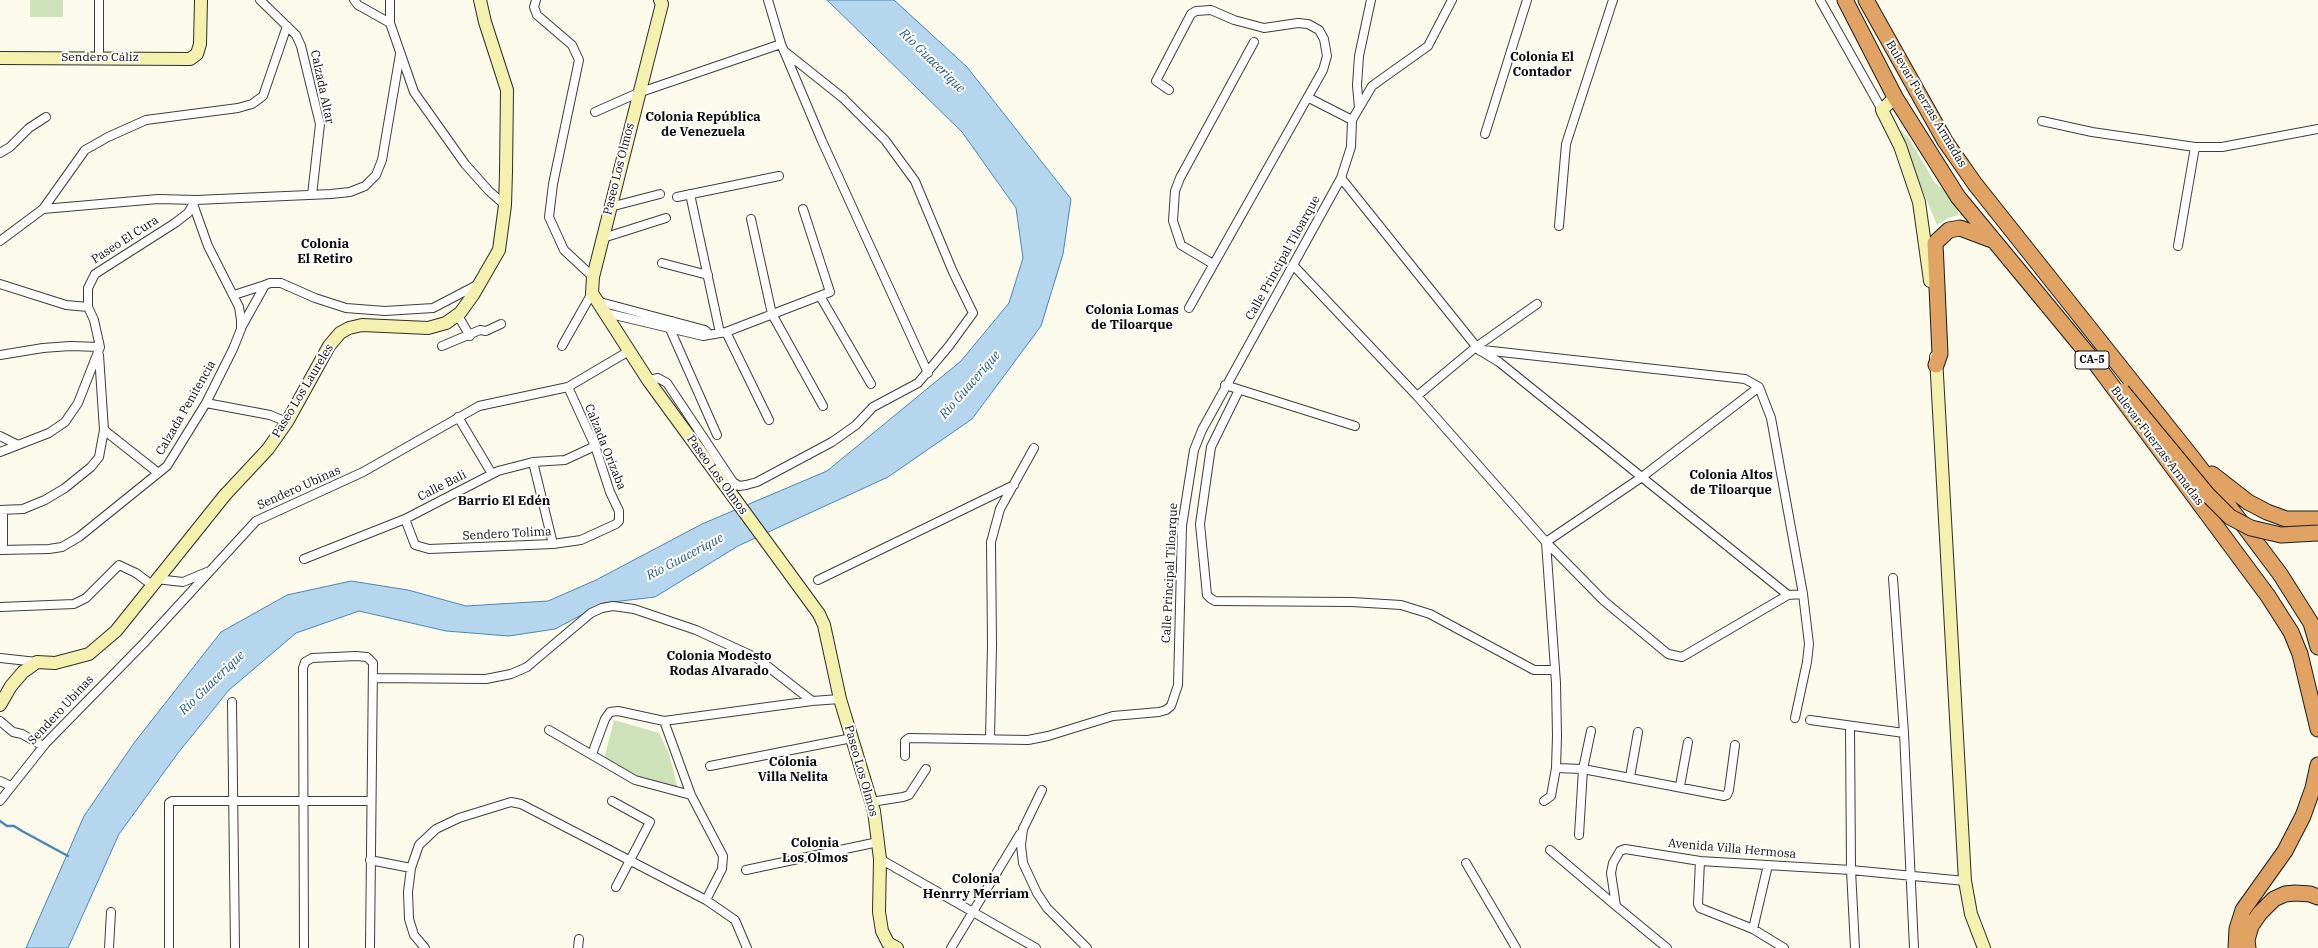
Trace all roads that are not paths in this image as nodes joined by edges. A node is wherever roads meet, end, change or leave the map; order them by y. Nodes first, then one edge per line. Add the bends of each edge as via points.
1 (99, 0) edge
2 (200, 0) edge
3 (260, 0) edge
4 (354, 0) edge
5 (390, 0) edge
6 (480, 0) edge
7 (536, 0) edge
8 (768, 0) edge
9 (1371, 0) edge
10 (1452, 0) edge
11 (1527, 0) edge
12 (1613, 0) edge
13 (1820, 0) edge
14 (1845, 0) edge
15 (1866, 0) edge
16 (1873, 0) edge
17 (661, 1) edge
18 (1875, 17) junction
19 (390, 23) junction
20 (287, 26) junction
21 (1254, 42) dead end
22 (782, 48) junction
23 (400, 54) junction
24 (99, 57) junction
25 (0, 58) edge
26 (1169, 90) dead end
27 (638, 93) junction
28 (1895, 97) junction
29 (1308, 98) junction
30 (1359, 108) junction
31 (1882, 110) junction
32 (595, 112) dead end
33 (46, 117) dead end
34 (1352, 120) junction
35 (2042, 121) dead end
36 (2318, 129) edge
37 (1485, 134) dead end
38 (2195, 147) junction
39 (0, 153) edge
40 (779, 176) dead end
41 (1341, 178) junction
42 (660, 194) dead end
43 (690, 194) junction
44 (312, 195) junction
45 (677, 197) dead end
46 (195, 202) junction
47 (505, 205) junction
48 (610, 207) junction
49 (43, 209) junction
50 (803, 209) dead end
51 (666, 218) dead end
52 (751, 220) dead end
53 (1559, 226) dead end
54 (603, 238) junction
55 (0, 241) edge
56 (1994, 241) junction
57 (2178, 246) dead end
58 (662, 263) dead end
59 (1213, 264) junction
60 (1293, 266) junction
61 (708, 275) junction
62 (593, 277) junction
63 (0, 284) edge
64 (479, 284) junction
65 (264, 285) junction
66 (234, 295) junction
67 (820, 296) junction
68 (1537, 304) dead end
69 (607, 306) junction
70 (88, 307) junction
71 (1189, 308) dead end
72 (457, 314) junction
73 (772, 314) junction
74 (672, 321) junction
75 (501, 324) dead end
76 (241, 329) junction
77 (670, 329) junction
78 (723, 332) junction
79 (709, 334) junction
80 (470, 336) junction
81 (442, 346) dead end
82 (562, 346) dead end
83 (1477, 348) junction
84 (99, 350) junction
85 (629, 351) junction
86 (0, 355) edge
87 (1936, 365) junction
88 (928, 373) junction
89 (648, 380) junction
90 (871, 384) dead end
91 (1225, 385) junction
92 (568, 387) junction
93 (1759, 387) junction
94 (2116, 387) junction
95 (1239, 390) junction
96 (1417, 396) junction
97 (206, 403) junction
98 (823, 406) dead end
99 (458, 417) junction
100 (769, 420) dead end
101 (286, 422) junction
102 (1354, 426) dead end
103 (104, 430) junction
104 (717, 435) dead end
105 (0, 436) edge
106 (18, 444) junction
107 (595, 446) junction
108 (1034, 448) dead end
109 (0, 452) edge
110 (2195, 461) junction
111 (533, 462) junction
112 (157, 472) junction
113 (492, 474) junction
114 (1642, 477) junction
115 (1014, 485) junction
116 (2, 510) edge
117 (620, 516) joint
118 (405, 519) junction
119 (2318, 520) edge
120 (2318, 533) edge
121 (1546, 542) junction
122 (553, 544) junction
123 (1, 550) edge
124 (304, 559) dead end
125 (210, 571) junction
126 (1893, 578) dead end
127 (818, 580) dead end
128 (154, 582) junction
129 (1803, 594) junction
130 (1788, 595) junction
131 (0, 607) edge
132 (2317, 640) edge
133 (0, 658) edge
134 (37, 662) junction
135 (1555, 670) junction
136 (373, 678) junction
137 (840, 699) junction
138 (812, 701) junction
139 (232, 702) dead end
140 (0, 705) edge
141 (1795, 718) dead end
142 (1810, 720) dead end
143 (0, 721) edge
144 (664, 721) junction
145 (1850, 726) junction
146 (2318, 729) edge
147 (549, 730) dead end
148 (1591, 731) dead end
149 (1638, 732) dead end
150 (1904, 733) junction
151 (852, 738) junction
152 (990, 739) junction
153 (1688, 742) dead end
154 (1734, 745) dead end
155 (43, 746) junction
156 (592, 754) junction
157 (905, 756) dead end
158 (2318, 765) edge
159 (710, 766) dead end
160 (1556, 768) junction
161 (926, 769) dead end
162 (1583, 769) junction
163 (1630, 777) junction
164 (0, 781) edge
165 (11, 786) junction
166 (1680, 786) junction
167 (1042, 790) dead end
168 (691, 796) junction
169 (0, 801) edge
170 (304, 801) junction
171 (371, 801) junction
172 (612, 801) dead end
173 (1544, 801) dead end
174 (234, 802) junction
175 (871, 802) junction
176 (1023, 829) junction
177 (1579, 835) dead end
178 (878, 842) junction
179 (1550, 850) dead end
180 (880, 859) junction
181 (370, 860) junction
182 (1700, 861) junction
183 (630, 862) junction
184 (1466, 863) dead end
185 (1768, 865) junction
186 (411, 868) junction
187 (746, 870) dead end
188 (1851, 870) junction
189 (1910, 875) junction
190 (1965, 882) junction
191 (616, 887) dead end
192 (2318, 897) edge
193 (706, 900) junction
194 (1616, 906) junction
195 (2318, 907) edge
196 (111, 912) dead end
197 (973, 912) junction
198 (1753, 929) junction
199 (579, 939) dead end
200 (109, 948) edge
201 (169, 948) edge
202 (236, 948) edge
203 (304, 948) edge
204 (370, 948) edge
205 (425, 948) edge
206 (578, 948) edge
207 (747, 948) edge
208 (897, 948) edge
209 (952, 948) edge
210 (1036, 948) edge
211 (1087, 948) edge
212 (1516, 948) edge
213 (1666, 948) edge
214 (1784, 948) edge
215 (1855, 948) edge
216 (1914, 948) edge
217 (1984, 948) edge
218 (2236, 948) edge
219 (2248, 948) edge
220 (2255, 948) edge

1 - 24 street
2 - 24 street, Sendero Cáliz via 200,44 197,54 190,59
3 - 20 street, Calzada Altar
4 - 19 street via 358,5
5 - 19 street
6 - 47 street, Paseo Los Laureles via 507,90
7 - 62 street via 534,7 537,15 572,45 579,60 553,184 549,217 564,250
8 - 22 street
9 - 30 street via 1359,56
10 - 30 street via 1428,46 1372,86
11 - 37 street
12 - 53 street via 1566,144
13 - 31 street
14 - 28 highway, Bulevar Fuerzas Armadas / CA-5
15 - 18 highway, Bulevar Fuerzas Armadas / CA-5
16 - 18 street
17 - 27 street, Paseo Los Olmos
18 - 110 highway, Bulevar Fuerzas Armadas / CA-5 via 1945,141 1975,184
19 - 23 street
20 - 44 street, Calzada Altar via 296,35 301,46 320,124
20 - 49 street via 263,96 252,104 238,108 146,120 108,137 85,150
21 - 59 street via 1175,191 1173,221 1182,245
22 - 27 street
22 - 88 street
22 - 88 street via 843,98 885,140 915,181 973,313
23 - 44 street via 386,146 376,175 365,186 350,192
23 - 47 street via 414,92 437,127 489,191
24 - 25 street, Sendero Cáliz
26 - 29 street via 1156,80 1191,14 1202,9 1264,28 1298,23 1308,24 1319,30 1324,39 1327,56 1323,70
27 - 32 street
27 - 48 street, Paseo Los Olmos
28 - 31 street
28 - 56 highway, Bulevar Fuerzas Armadas / CA-5 via 1958,197
29 - 34 street
29 - 59 street
30 - 34 street
31 - 87 street via 1900,146 1919,202 1928,257
33 - 39 street via 28,128 10,147
34 - 41 street, Calle Principal Tiloarque via 1351,147
35 - 38 street via 2092,132
36 - 38 street via 2222,147
38 - 57 street
40 - 43 street
41 - 60 street, Calle Principal Tiloarque
41 - 83 street
42 - 48 street
43 - 45 street
43 - 61 street
44 - 46 street
46 - 49 street via 158,199
46 - 66 street, Calzada Penitencia via 208,246
46 - 70 street, Paseo El Cura via 188,213 175,223 95,274 88,288
47 - 64 street, Paseo Los Laureles via 499,250
48 - 54 street, Paseo Los Olmos
49 - 55 street
50 - 67 street via 830,292
51 - 54 street
52 - 73 street
54 - 62 street, Paseo Los Olmos
56 - 87 highway via 1960,228 1949,230 1935,243 1940,354
56 - 94 highway, Bulevar Fuerzas Armadas / CA-5
58 - 61 street
59 - 71 street
60 - 91 street, Calle Principal Tiloarque
60 - 96 street
61 - 78 street
62 - 69 street, Paseo Los Olmos
63 - 70 street via 66,305
64 - 65 street via 433,308 385,311 346,308 281,283
64 - 72 street, Paseo Los Laureles
65 - 66 street
65 - 76 street
66 - 76 street, Calzada Penitencia via 239,307
67 - 73 street
67 - 90 street
68 - 83 street
69 - 74 street
69 - 77 street
69 - 82 street
69 - 85 street, Paseo Los Olmos
70 - 84 street, Paseo El Cura via 94,320
72 - 80 street
72 - 101 street, Paseo Los Laureles via 446,323 428,328 362,325 340,333 329,346
73 - 78 street
73 - 98 street
74 - 77 street
74 - 79 street via 705,330
75 - 80 street
76 - 97 street, Calzada Penitencia
77 - 79 street via 697,335
77 - 104 street
78 - 79 street
78 - 100 street
80 - 81 street
83 - 93 street via 1745,379
83 - 96 street
83 - 114 street via 1499,362
84 - 86 street via 49,347
84 - 103 street, Paseo El Cura
84 - 106 street via 78,403 65,422 49,433
85 - 89 street, Paseo Los Olmos
85 - 92 street, Sendero Ubinas
87 - 190 street
88 - 89 street via 918,383 873,407 856,425 832,442 757,482 738,486 667,383 658,378
89 - 137 street, Paseo Los Olmos via 810,602 824,625
91 - 95 street
91 - 152 street, Calle Principal Tiloarque via 1194,450 1188,482 1182,526 1178,685 1171,706 1159,712 1113,716 1028,740
92 - 99 street, Sendero Ubinas via 479,406
92 - 107 street, Calzada Orizaba
93 - 114 street
93 - 129 street via 1771,418
94 - 120 highway, bridge via 2207,494 2230,517 2251,528 2281,535
94 - 146 highway, Bulevar Fuerzas Armadas / CA-5 via 2281,616 2300,654
95 - 102 street
95 - 135 street via 1211,447 1200,524 1207,595 1210,598 1215,601 1401,605 1430,614 1534,670
96 - 121 street
97 - 101 street via 270,415
97 - 112 street, Calzada Penitencia via 167,466
99 - 113 street
99 - 125 street, Sendero Ubinas via 363,472 256,521
101 - 128 street, Paseo Los Laureles via 268,449 228,490
103 - 112 street
103 - 116 street, Paseo El Cura via 99,456 91,467 65,488 23,509
105 - 106 street
106 - 109 street
107 - 111 street, Calle Bali via 565,460
107 - 117 street, Calzada Orizaba
108 - 115 street
110 - 119 highway via 2248,502 2267,512 2286,519
110 - 132 highway, Bulevar Fuerzas Armadas / CA-5 via 2280,574 2311,623
111 - 113 street, Calle Bali
111 - 122 street
112 - 123 street, Calzada Penitencia via 79,537 62,546
113 - 118 street, Calle Bali
114 - 121 street
114 - 130 street
115 - 127 street
115 - 152 street via 1000,509 991,542
116 - 123 street
117 - 122 street, Sendero Tolima via 616,524 581,540
118 - 122 street, Sendero Tolima via 415,545 422,548
118 - 124 street, Calle Bali
121 - 130 street via 1604,601 1675,657 1682,657
121 - 135 street
125 - 128 street via 183,582
125 - 155 street, Sendero Ubinas
126 - 150 street
128 - 131 street via 118,565 86,598 74,604
128 - 134 street, Paseo Los Laureles via 116,631 89,654 54,663
129 - 130 street
129 - 141 street via 1809,644
133 - 134 street
134 - 140 street via 15,681
135 - 160 street
136 - 138 street via 486,679 511,674 527,667 591,614 613,606 634,609 696,630 757,658
136 - 170 street via 373,663 367,657 312,658 305,662
136 - 171 street
137 - 138 street
137 - 151 street, Paseo Los Olmos
138 - 144 street
139 - 174 street
142 - 145 street
143 - 155 street via 13,732
144 - 156 street via 618,711 610,712
144 - 168 street
145 - 150 street
145 - 188 street
147 - 156 street
148 - 162 street
149 - 163 street
150 - 189 street
151 - 159 street
151 - 175 street, Paseo Los Olmos
152 - 157 street, Calle Principal Tiloarque via 909,738 905,741
153 - 166 street
154 - 166 street via 1728,795
155 - 165 street, Sendero Ubinas
156 - 168 street via 635,780
158 - 218 highway via 2303,816 2285,851 2243,910 2237,929
160 - 162 street
160 - 173 street via 1551,796
161 - 175 street via 909,795
162 - 163 street
162 - 177 street
163 - 166 street
164 - 165 street
165 - 169 street, Sendero Ubinas
167 - 176 street
168 - 193 street via 723,856 722,869
170 - 171 street
170 - 174 street
170 - 203 street
171 - 181 street
172 - 183 street via 650,822
174 - 201 street via 169,803
174 - 202 street
175 - 178 street, Paseo Los Olmos
176 - 197 street
176 - 211 street via 1023,863 1037,893 1065,928
178 - 180 street, Paseo Los Olmos
178 - 187 street
179 - 194 street
180 - 197 street
180 - 208 street, Paseo Los Olmos via 879,912 882,931 888,943
181 - 186 street
181 - 204 street
182 - 185 street, Avenida Villa Hermosa
182 - 194 street, Avenida Villa Hermosa via 1620,850 1611,873
182 - 198 street via 1700,908
183 - 186 street via 521,804 511,802 459,818 436,829 419,845
183 - 191 street
183 - 193 street
184 - 212 street
185 - 188 street, Avenida Villa Hermosa
185 - 198 street
186 - 205 street via 408,892 409,920 414,935
188 - 189 street, Avenida Villa Hermosa
188 - 215 street
189 - 190 street, Avenida Villa Hermosa
189 - 216 street
190 - 217 street via 1970,914
192 - 219 highway via 2295,893 2274,899 2251,926 2247,940
193 - 207 street via 734,920
194 - 213 street
195 - 220 highway via 2298,902 2284,904 2270,914 2260,927 2254,940
196 - 200 street
197 - 209 street
197 - 210 street
198 - 214 street
199 - 206 street

